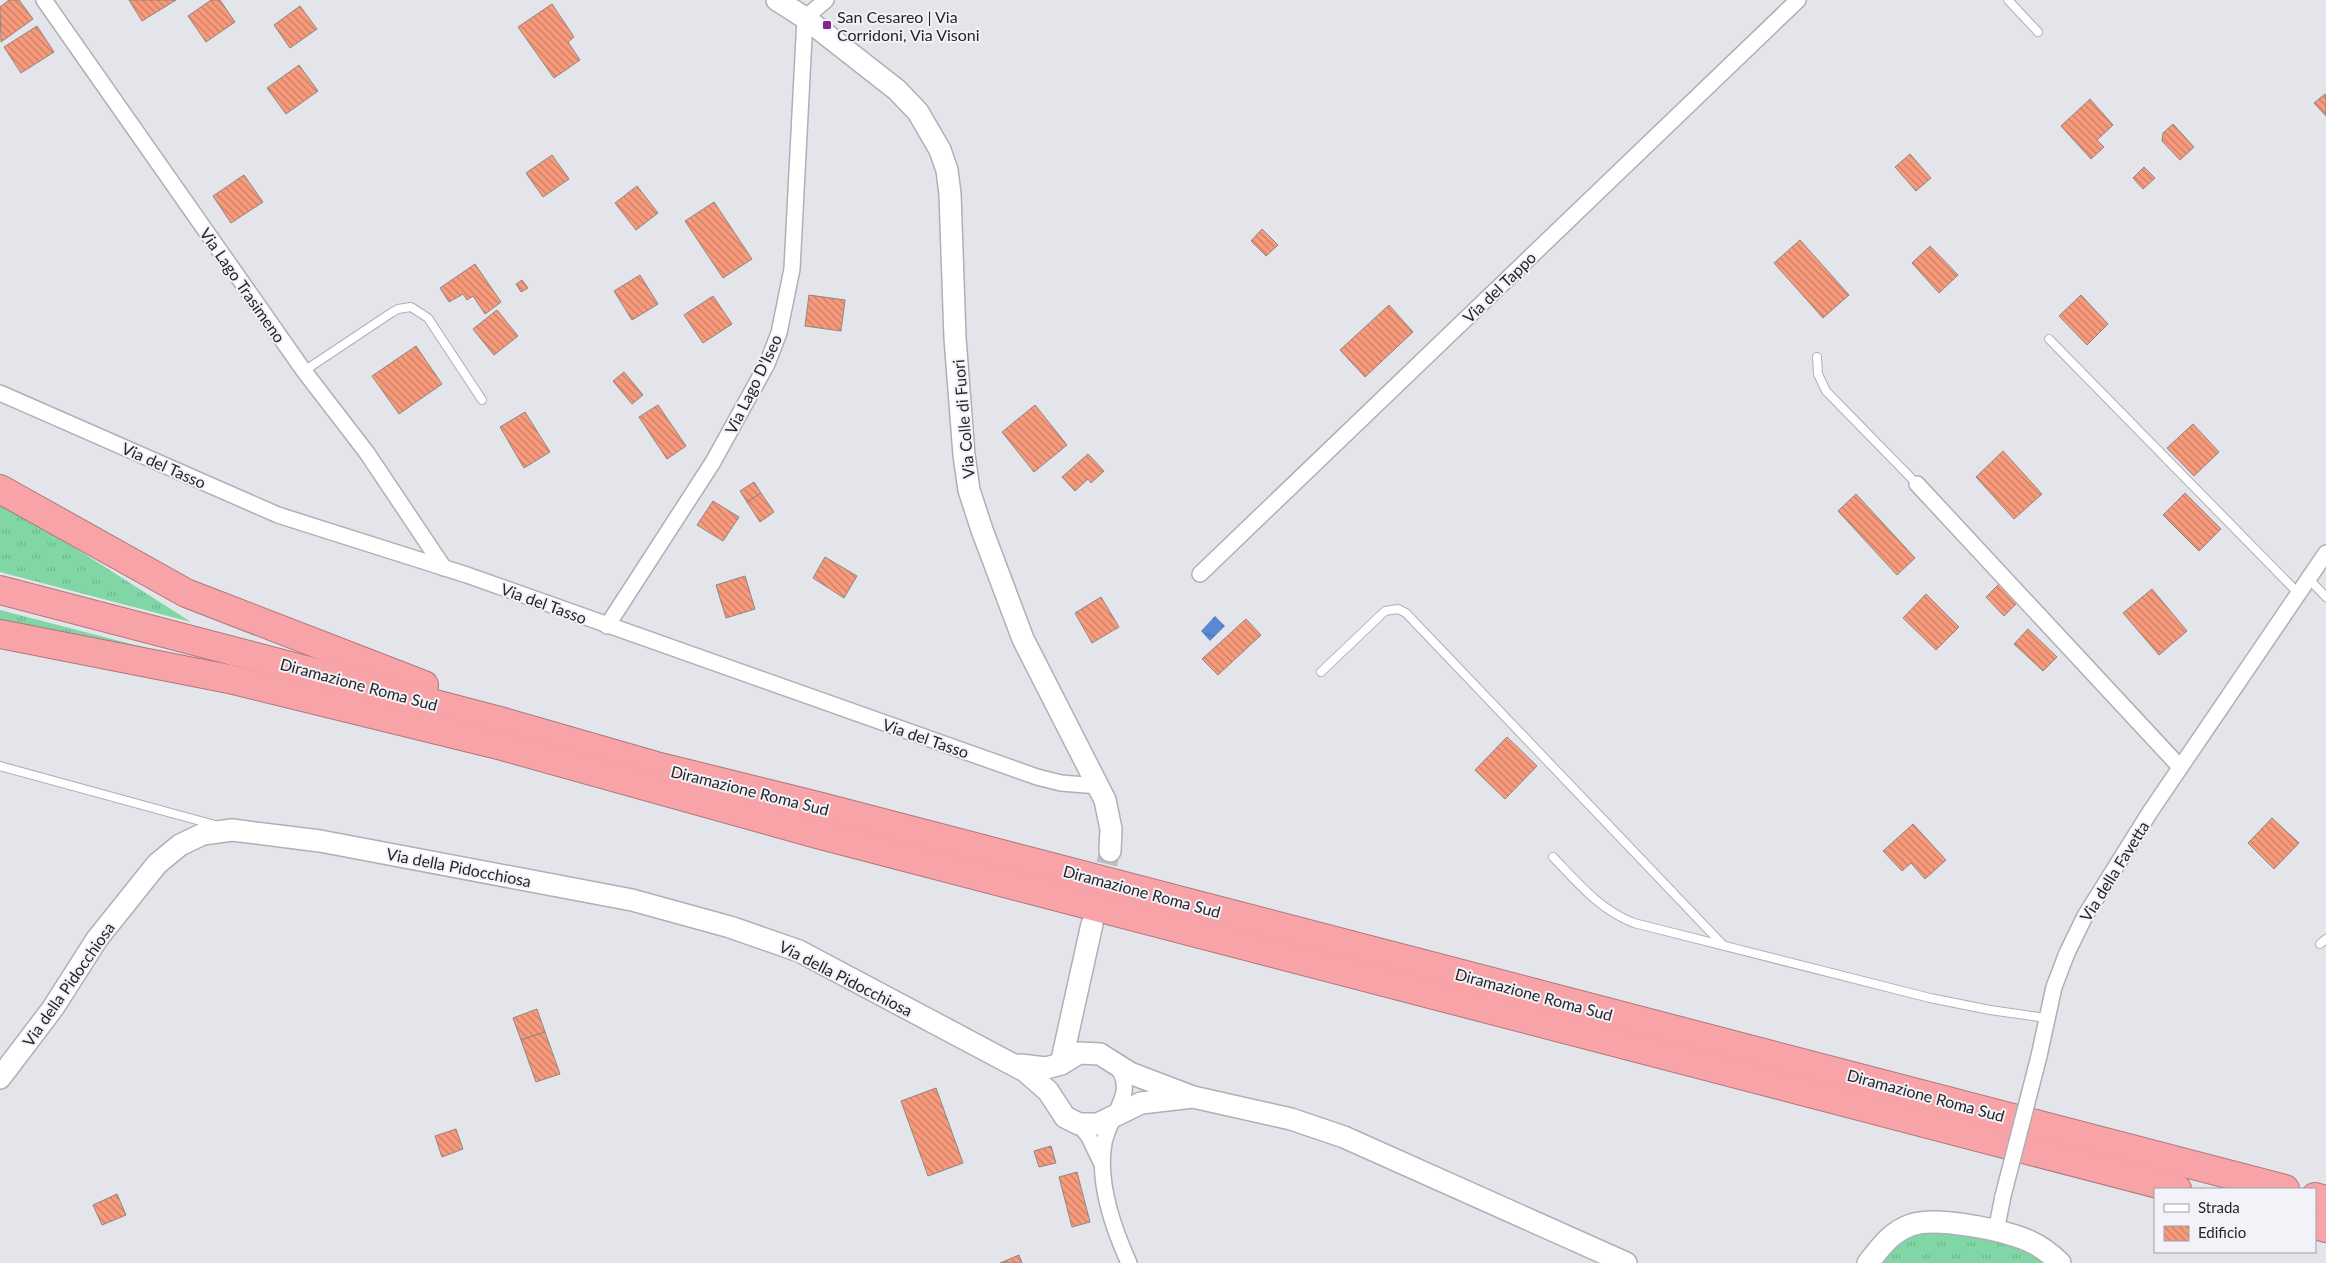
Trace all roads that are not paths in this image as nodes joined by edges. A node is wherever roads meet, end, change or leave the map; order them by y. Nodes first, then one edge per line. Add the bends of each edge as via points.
1 (44, 0) edge
2 (777, 0) edge
3 (826, 0) edge
4 (1798, 0) edge
5 (2008, 0) edge
6 (805, 18) junction
7 (2038, 32) dead end
8 (2049, 339) dead end
9 (1817, 357) dead end
10 (304, 371) junction
11 (0, 393) edge
12 (482, 400) dead end
13 (1917, 484) joint
14 (0, 489) edge
15 (2326, 553) edge
16 (444, 568) junction
17 (1200, 574) dead end
18 (2308, 578) junction
19 (0, 590) edge
20 (2298, 593) junction
21 (2326, 597) edge
22 (606, 626) junction
23 (0, 634) edge
24 (0, 646) edge
25 (106, 655) junction
26 (1321, 672) dead end
27 (500, 721) junction
28 (0, 766) edge
29 (2180, 767) junction
30 (1098, 786) junction
31 (232, 830) junction
32 (1110, 851) tunnel mouth
33 (1553, 857) dead end
34 (1092, 924) dead end
35 (1723, 945) junction
36 (1074, 1002) junction
37 (2046, 1018) junction
38 (1107, 1058) junction
39 (1003, 1059) junction
40 (1061, 1064) junction
41 (0, 1078) edge
42 (1052, 1096) junction
43 (1193, 1097) junction
44 (1114, 1115) junction
45 (1079, 1124) junction
46 (1102, 1164) junction
47 (2173, 1188) edge
48 (2281, 1188) edge
49 (1996, 1231) junction
50 (1126, 1262) edge
51 (1626, 1263) edge
52 (1868, 1263) edge
53 (2060, 1263) edge

1 - 10 street, Via Lago Trasimeno
2 - 6 street, Via Colle di Fuori
3 - 6 street
4 - 17 street, Via del Tappo
5 - 7 lane
6 - 22 street, Via Lago D'Iseo via 792,270 779,333 767,364 713,462
6 - 30 street, Via Colle di Fuori via 900,94 918,112 940,150 950,194 955,338 964,455 970,490 1023,639
8 - 20 lane
9 - 13 lane via 1818,374 1826,391
10 - 12 lane via 391,313 411,308 428,318
10 - 16 street, Via Lago Trasimeno via 367,453
11 - 16 street, Via del Tasso via 261,508 323,531
13 - 29 street
14 - 27 highway via 186,593 424,685
15 - 18 street, Via della Favetta
16 - 22 street, Via del Tasso
18 - 20 street, Via della Favetta
18 - 21 lane
19 - 27 highway, Diramazione Roma Sud
20 - 29 street, Via della Favetta
22 - 30 street, Via del Tasso via 1037,777
23 - 25 highway
24 - 25 highway
25 - 47 highway, Diramazione Roma Sud via 229,679 492,744 837,839
26 - 35 lane via 1384,611 1398,609 1406,613
27 - 48 highway, Diramazione Roma Sud via 656,766
28 - 31 lane
29 - 37 street, Via della Favetta via 2085,916 2058,975
30 - 32 street, Via Colle di Fuori via 1110,819
31 - 39 street, Via della Pidocchiosa via 320,841 632,900 722,925 798,951
31 - 41 street, Via della Pidocchiosa via 195,836 157,864 98,939 53,1008
33 - 35 lane via 1591,896 1615,915 1634,923
34 - 36 street
35 - 37 lane via 1930,998
36 - 38 street via 1081,1031
36 - 40 street
37 - 49 street, Via della Favetta, bridge
38 - 40 street via 1079,1053
38 - 43 street via 1130,1073
38 - 44 street via 1124,1078 1124,1098
39 - 40 street, Via della Pidocchiosa via 1036,1069
39 - 42 street, Via della Pidocchiosa via 1035,1077
40 - 42 street via 1052,1081
42 - 45 street via 1065,1117
43 - 44 street via 1141,1103
43 - 51 street via 1285,1117 1344,1137
44 - 45 street via 1098,1124
44 - 46 street via 1104,1140
45 - 46 street
46 - 50 street
49 - 52 street via 1945,1222 1916,1224 1891,1236
49 - 53 street via 2033,1243

